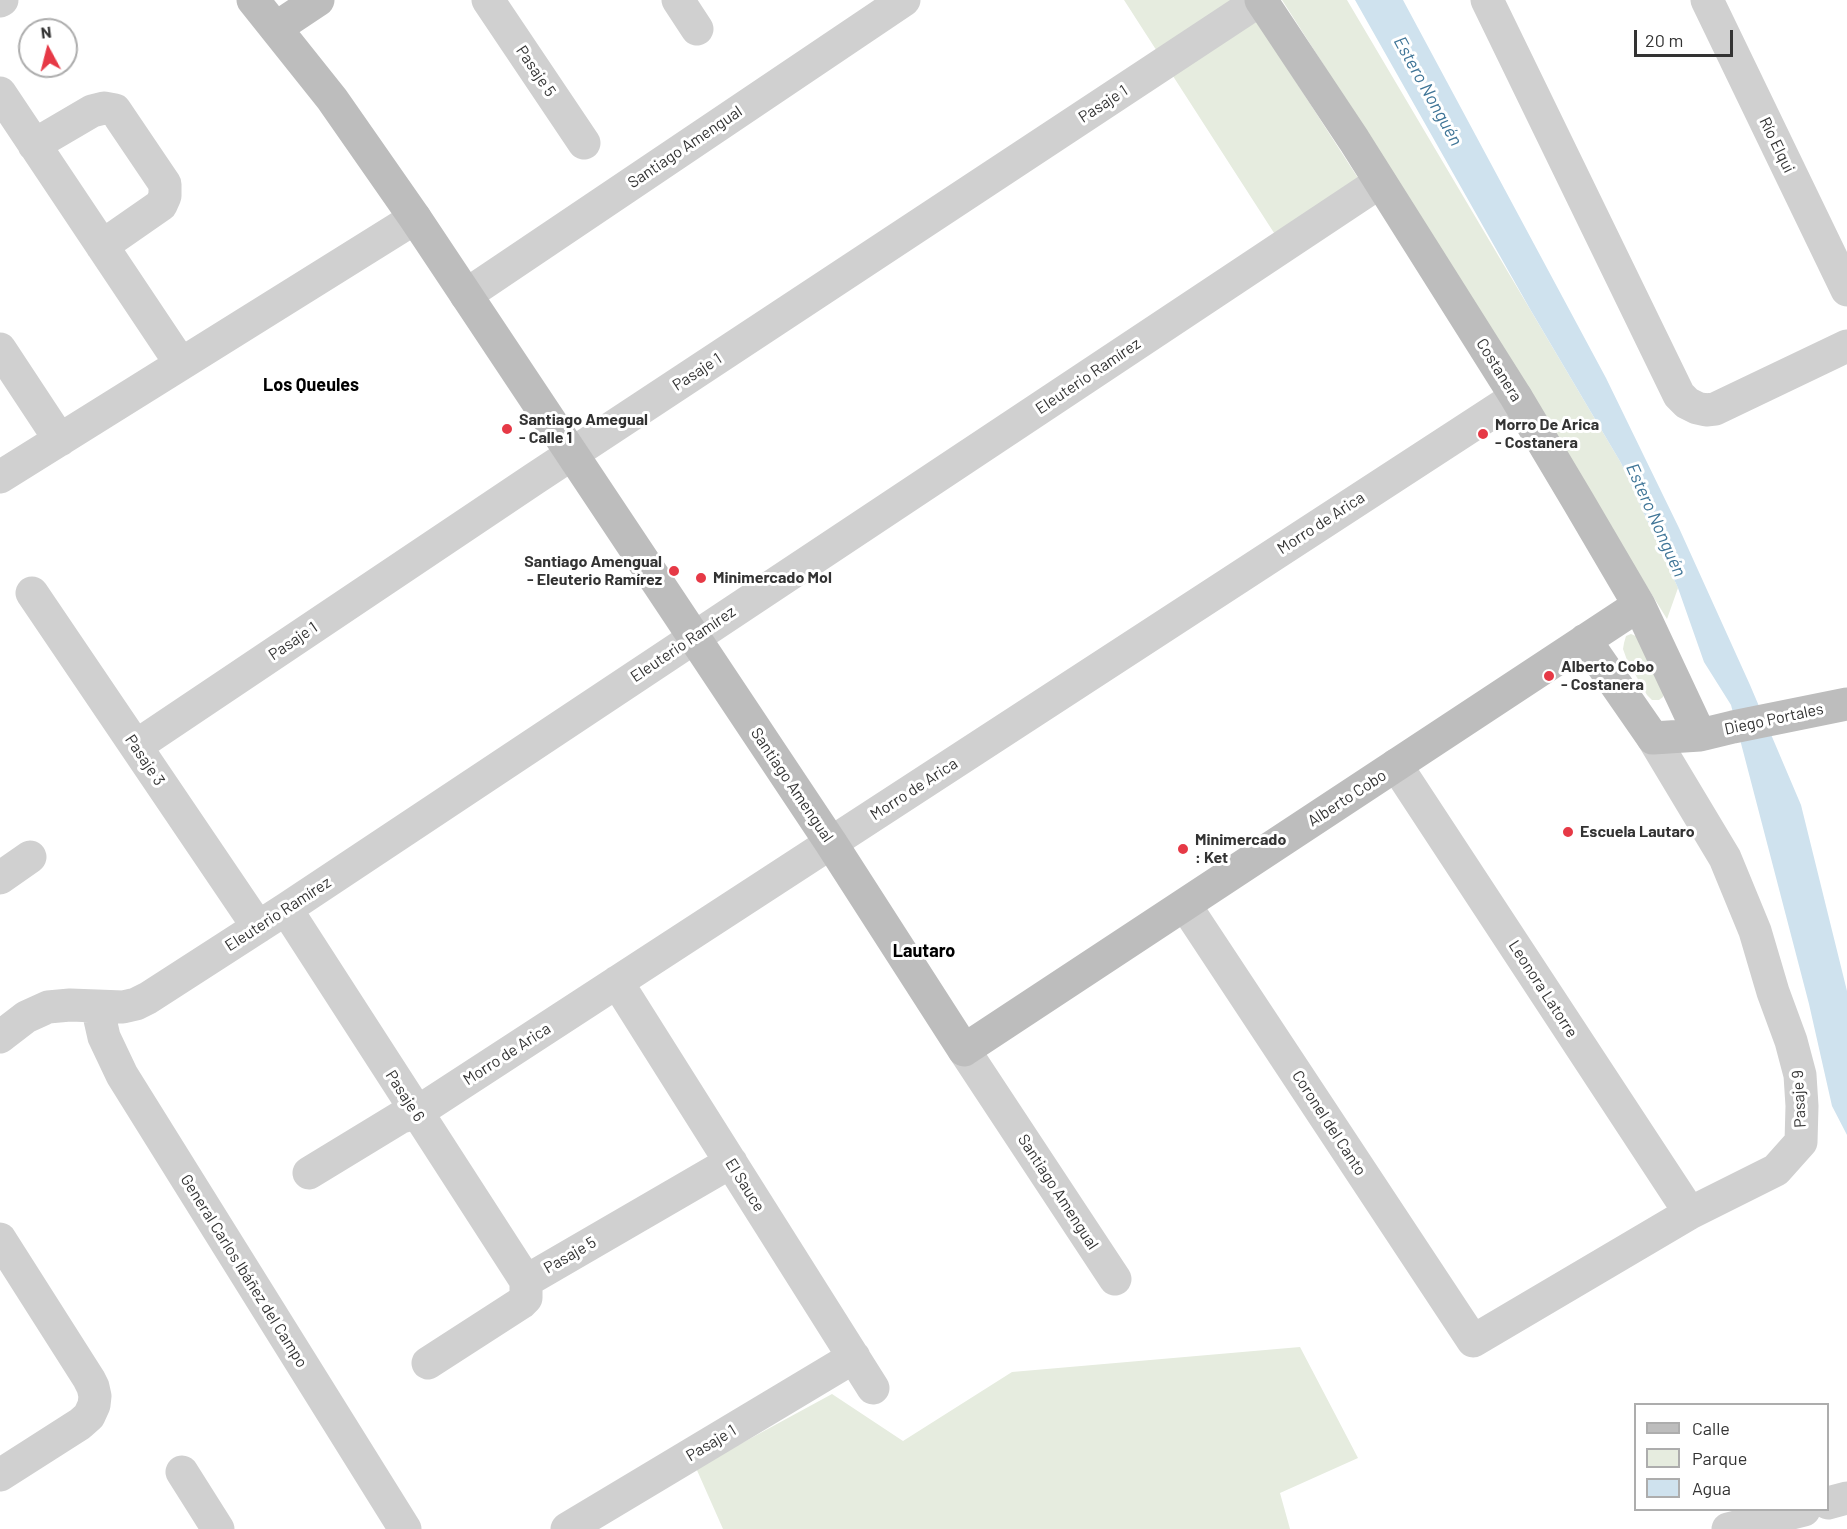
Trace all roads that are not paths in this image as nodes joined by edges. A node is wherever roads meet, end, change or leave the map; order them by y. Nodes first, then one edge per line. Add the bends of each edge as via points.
1 (253, 0) edge
2 (318, 0) edge
3 (488, 0) edge
4 (678, 0) edge
5 (904, 0) edge
6 (1260, 0) edge
7 (1707, 0) edge
8 (1494, 2) edge
9 (276, 28) junction
10 (697, 29) dead end
11 (0, 93) edge
12 (584, 143) dead end
13 (34, 145) junction
14 (1380, 182) junction
15 (414, 218) junction
16 (102, 246) junction
17 (1847, 290) edge
18 (466, 295) junction
19 (1847, 346) edge
20 (0, 349) edge
21 (181, 364) junction
22 (1516, 397) junction
23 (60, 440) junction
24 (572, 455) junction
25 (0, 477) edge
26 (32, 593) dead end
27 (1639, 605) junction
28 (693, 637) junction
29 (1585, 640) junction
30 (1847, 704) edge
31 (1701, 735) junction
32 (1653, 738) junction
33 (136, 746) junction
34 (1396, 765) junction
35 (831, 843) junction
36 (30, 857) dead end
37 (0, 878) edge
38 (1185, 904) junction
39 (285, 909) junction
40 (258, 927) junction
41 (617, 982) junction
42 (97, 1006) junction
43 (0, 1037) edge
44 (964, 1050) junction
45 (416, 1113) junction
46 (731, 1162) junction
47 (309, 1173) dead end
48 (1690, 1213) junction
49 (0, 1239) edge
50 (1115, 1279) dead end
51 (526, 1281) junction
52 (1473, 1341) joint
53 (854, 1357) junction
54 (428, 1363) dead end
55 (873, 1388) dead end
56 (182, 1472) dead end
57 (0, 1475) edge
58 (1847, 1498) edge
59 (1829, 1502) edge
60 (1796, 1511) edge
61 (218, 1529) edge
62 (405, 1529) edge
63 (567, 1529) edge
64 (1728, 1529) edge

1 - 9 street, Santiago Amengual
2 - 9 street
3 - 12 street, Pasaje 5
4 - 10 street
5 - 18 street, Santiago Amengual
6 - 14 street, Costanera
6 - 24 street, Pasaje 1
7 - 17 street, Río Elqui
8 - 19 street via 1679,395 1687,403 1715,409
9 - 15 street, Santiago Amengual via 332,99
11 - 13 street
13 - 16 street
13 - 16 street via 92,111 115,110 165,184 161,205
14 - 22 street, Costanera
14 - 28 street, Eleuterio Ramírez
15 - 18 street, Santiago Amengual
15 - 21 street
16 - 21 street
18 - 24 street, Santiago Amengual
20 - 23 street
21 - 23 street
22 - 27 street, Costanera
22 - 35 street, Morro de Arica
23 - 25 street
24 - 28 street, Santiago Amengual
24 - 33 street, Pasaje 1
26 - 33 street, Pasaje 3
27 - 29 street, Alberto Cobo
27 - 31 street, Costanera
28 - 35 street, Santiago Amengual
28 - 39 street, Eleuterio Ramírez
29 - 32 street
29 - 34 street, Alberto Cobo
30 - 31 street, Diego Portales
31 - 32 street
32 - 48 street, Pasaje 9 via 1725,858 1755,931 1800,1075 1801,1142 1776,1170
33 - 40 street, Pasaje 3
34 - 38 street, Alberto Cobo
34 - 48 street, Leonora Latorre
35 - 41 street, Morro de Arica
35 - 44 street, Santiago Amengual
36 - 37 street
38 - 44 street, Alberto Cobo
38 - 52 street, Coronel del Canto
39 - 40 street, Eleuterio Ramírez
39 - 45 street, Pasaje 6
40 - 42 street, Eleuterio Ramírez via 136,1004 123,1008
41 - 45 street, Morro de Arica
41 - 46 street, El Sauce
42 - 43 street, Eleuterio Ramírez via 48,1007
42 - 62 street, General Carlos Ibáñez del Campo via 104,1037 122,1075
44 - 50 street, Santiago Amengual
45 - 47 street, Morro de Arica via 401,1117
45 - 51 street, Pasaje 6
46 - 51 street, Pasaje 5
46 - 53 street, El Sauce
48 - 52 street, Pasaje 9
49 - 57 street via 89,1379 95,1396 89,1416 80,1424
51 - 54 street, Pasaje 5 via 526,1298 521,1303
53 - 55 street, El Sauce
53 - 63 street, Pasaje 1
56 - 61 street
58 - 59 street
60 - 64 street

